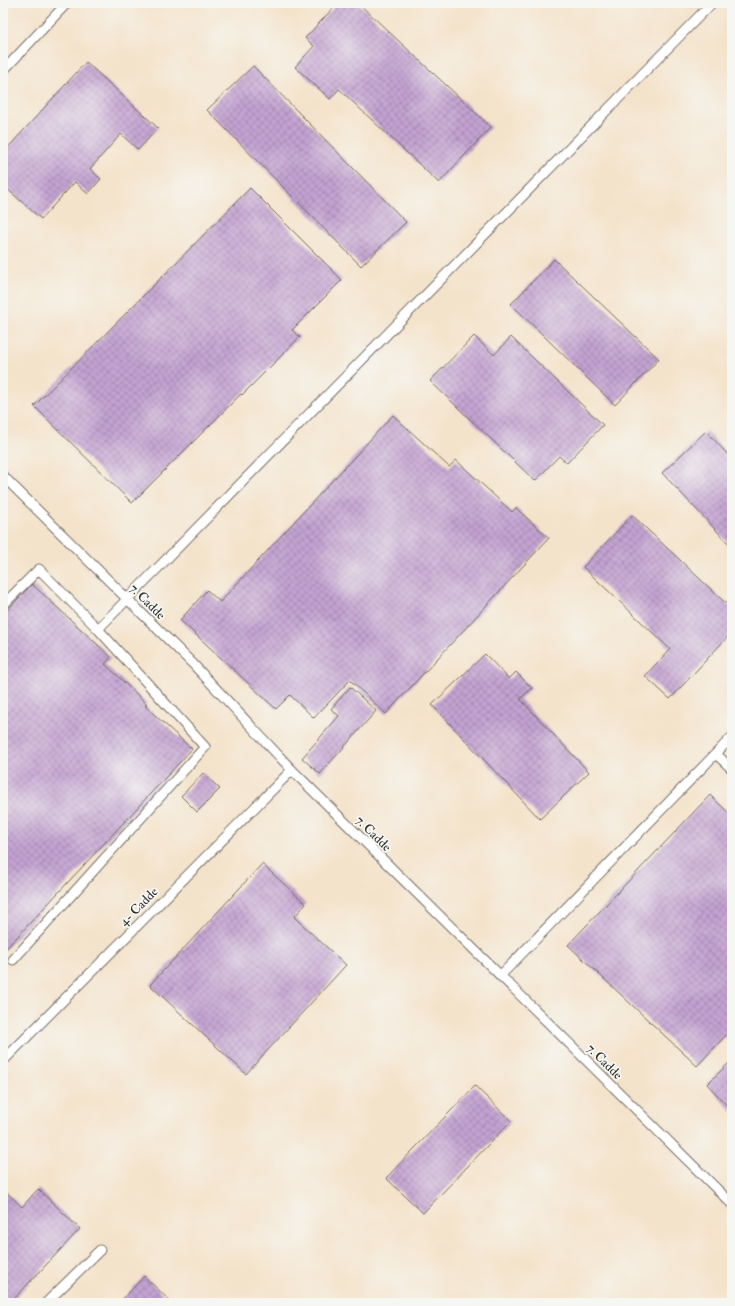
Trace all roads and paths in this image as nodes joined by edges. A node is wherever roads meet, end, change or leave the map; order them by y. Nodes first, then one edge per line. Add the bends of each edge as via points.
1 (67, 3) edge
2 (712, 3) edge
3 (3, 71) edge
4 (3, 476) edge
5 (128, 600) junction
6 (3, 605) edge
7 (98, 629) junction
8 (732, 737) edge
9 (716, 754) junction
10 (732, 769) edge
11 (292, 770) junction
12 (13, 960) dead end
13 (500, 976) junction
14 (3, 1061) edge
15 (732, 1191) edge
16 (729, 1201) edge
17 (100, 1250) dead end
18 (46, 1303) edge

1 - 3 lane
2 - 5 lane
4 - 5 lane, 7. Cadde
5 - 7 lane
5 - 11 lane, 7. Cadde via 193,664
6 - 7 lane via 39,569
7 - 12 lane via 205,748
8 - 9 lane
9 - 10 lane
9 - 13 lane
11 - 13 lane, 7. Cadde
11 - 14 lane, 4- Cadde
13 - 16 lane, 7. Cadde
15 - 16 lane
17 - 18 lane

